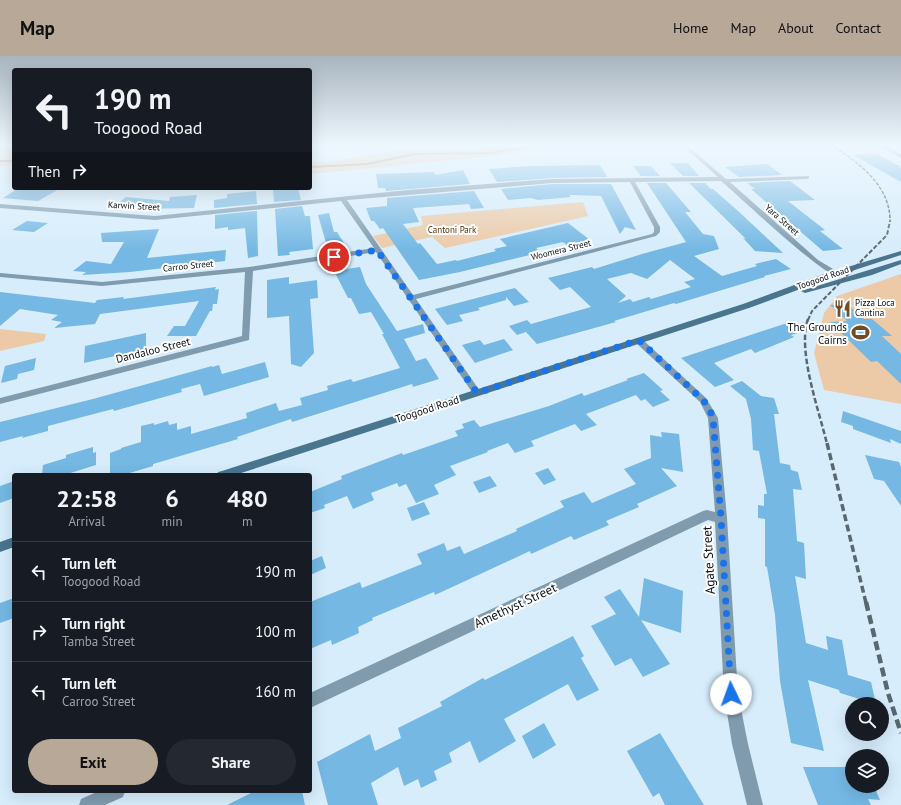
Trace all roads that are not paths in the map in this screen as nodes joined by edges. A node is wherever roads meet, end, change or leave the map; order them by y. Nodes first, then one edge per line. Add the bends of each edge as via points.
1 (593, 180) edge
2 (632, 180) edge
3 (720, 180) edge
4 (724, 180) joint
5 (343, 199) junction
6 (0, 206) edge
7 (377, 250) junction
8 (901, 253) edge
9 (901, 262) edge
10 (249, 269) junction
11 (835, 274) junction
12 (0, 275) edge
13 (845, 280) junction
14 (411, 298) junction
15 (746, 306) junction
16 (639, 340) junction
17 (477, 393) junction
18 (0, 401) edge
19 (228, 473) edge
20 (721, 518) junction
21 (12, 543) edge
22 (0, 546) edge
23 (312, 700) edge
24 (113, 793) edge
25 (87, 805) edge
26 (755, 805) edge

1 - 5 street, Karwin Street via 552,181
2 - 14 street, Woomera Street via 657,227 654,236
3 - 4 street, Karwin Street
4 - 11 street, Yara Street via 816,261
5 - 6 street, Karwin Street via 155,218
5 - 7 street
7 - 10 street, Carroo Street
7 - 14 street
8 - 11 street, Toogood Road
9 - 13 street, Toogood Road
10 - 12 street, Carroo Street via 102,284
10 - 18 street, Dandaloo Street via 246,338
11 - 13 street
11 - 15 street, Toogood Road
13 - 15 street, Toogood Road
14 - 17 street
15 - 16 street, Toogood Road
16 - 17 street, Toogood Road
16 - 20 street, Agate Street via 709,408 713,418
17 - 19 street, Toogood Road
20 - 23 street, Amethyst Street via 707,515
20 - 26 street, Agate Street via 731,694
21 - 22 street
24 - 25 street

